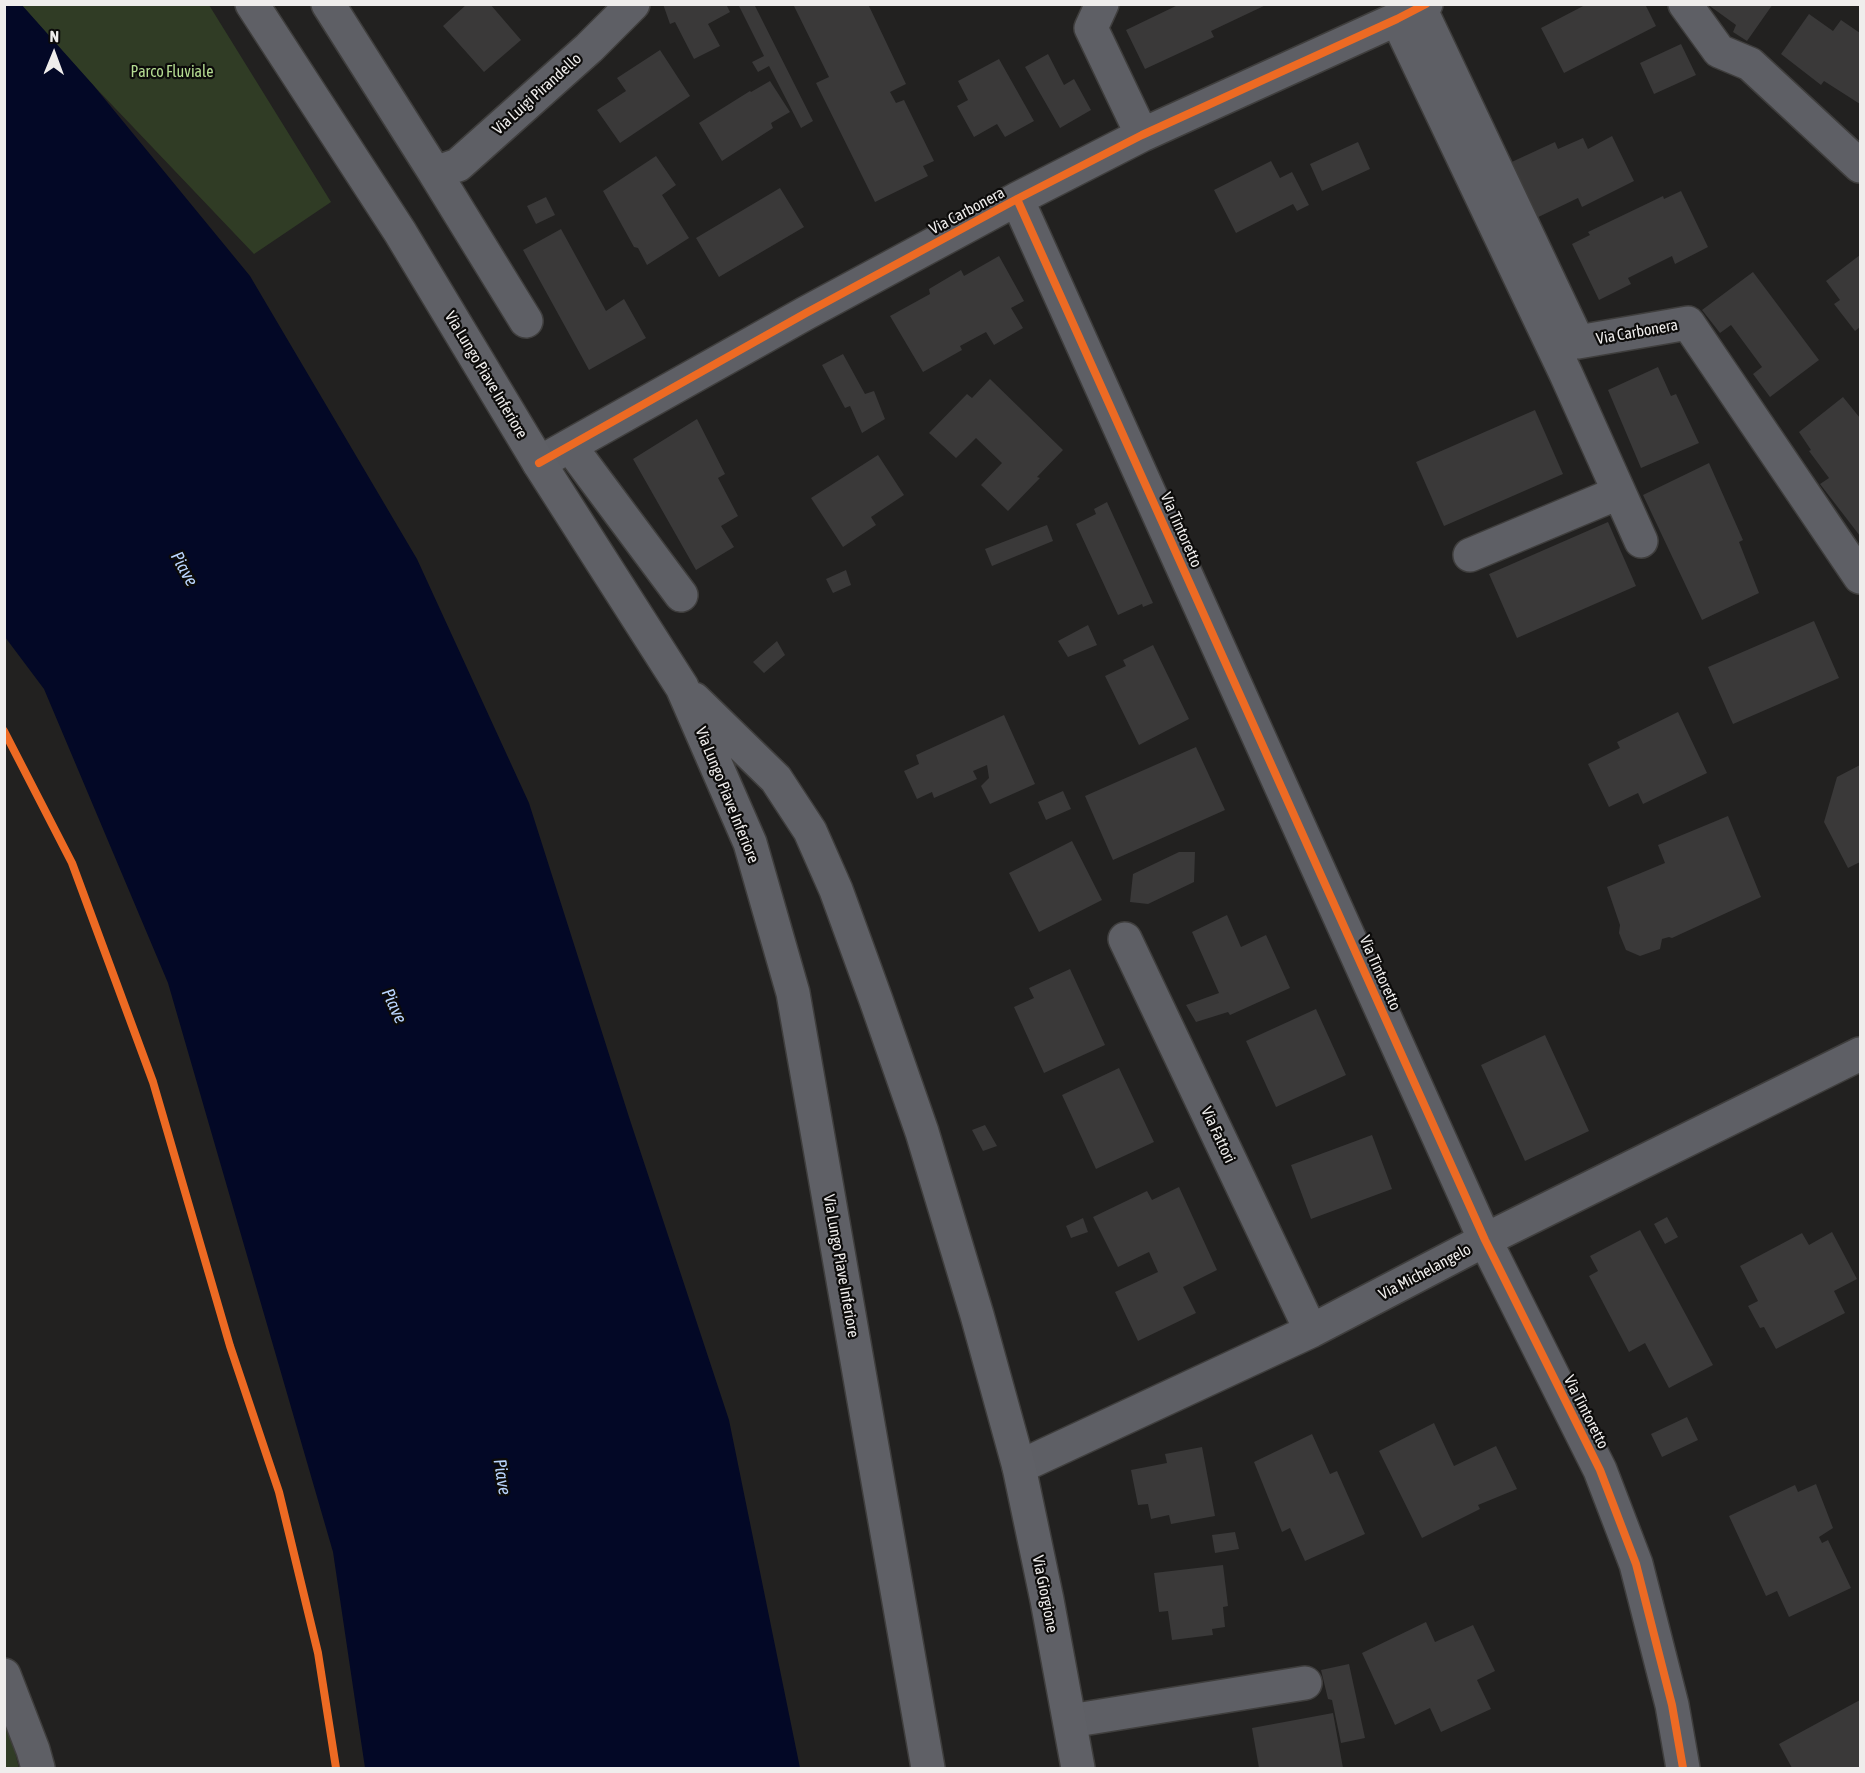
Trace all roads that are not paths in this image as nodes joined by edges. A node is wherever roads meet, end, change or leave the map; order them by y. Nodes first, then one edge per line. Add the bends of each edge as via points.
1 (252, 4) edge
2 (328, 4) edge
3 (633, 4) edge
4 (1102, 4) edge
5 (1685, 4) edge
6 (1415, 9) edge
7 (1142, 135) junction
8 (1860, 166) edge
9 (435, 172) junction
10 (1017, 199) junction
11 (526, 321) dead end
12 (570, 446) junction
13 (539, 463) junction
14 (1618, 493) junction
15 (1641, 542) dead end
16 (1470, 555) dead end
17 (1860, 577) edge
18 (681, 595) dead end
19 (682, 687) junction
20 (1125, 939) dead end
21 (1860, 1054) edge
22 (1485, 1240) junction
23 (1311, 1331) junction
24 (1019, 1467) junction
25 (4, 1675) edge
26 (1305, 1683) dead end
27 (1070, 1721) junction
28 (38, 1768) edge
29 (928, 1768) edge
30 (1077, 1768) edge
31 (1683, 1768) edge

1 - 13 main road, Via Lungo Piave Inferiore via 400,232
2 - 9 street
3 - 9 street, Via Luigi Pirandello via 458,165
4 - 7 street via 1091,27
5 - 8 street via 1719,51 1750,64
6 - 7 street, Via Carbonera
6 - 14 street
6 - 17 street, Via Carbonera via 1578,342 1688,323
7 - 10 street, Via Carbonera
9 - 11 street
10 - 12 street, Via Carbonera
10 - 22 street, Via Tintoretto
12 - 13 street, Via Carbonera
12 - 18 street
13 - 19 main road, Via Lungo Piave Inferiore
14 - 15 street
14 - 16 street
19 - 24 main road, Via Giorgione via 776,779 810,831 836,890 922,1132
19 - 29 main road, Via Lungo Piave Inferiore via 750,843 793,993
20 - 23 street, Via Fattori
21 - 22 street, Via Michelangelo
22 - 23 street, Via Michelangelo
22 - 31 street, Via Tintoretto via 1600,1470 1636,1564 1672,1706
23 - 24 street, Via Michelangelo
24 - 27 main road, Via Giorgione
25 - 28 street
26 - 27 street
27 - 30 main road, Via Giorgione

